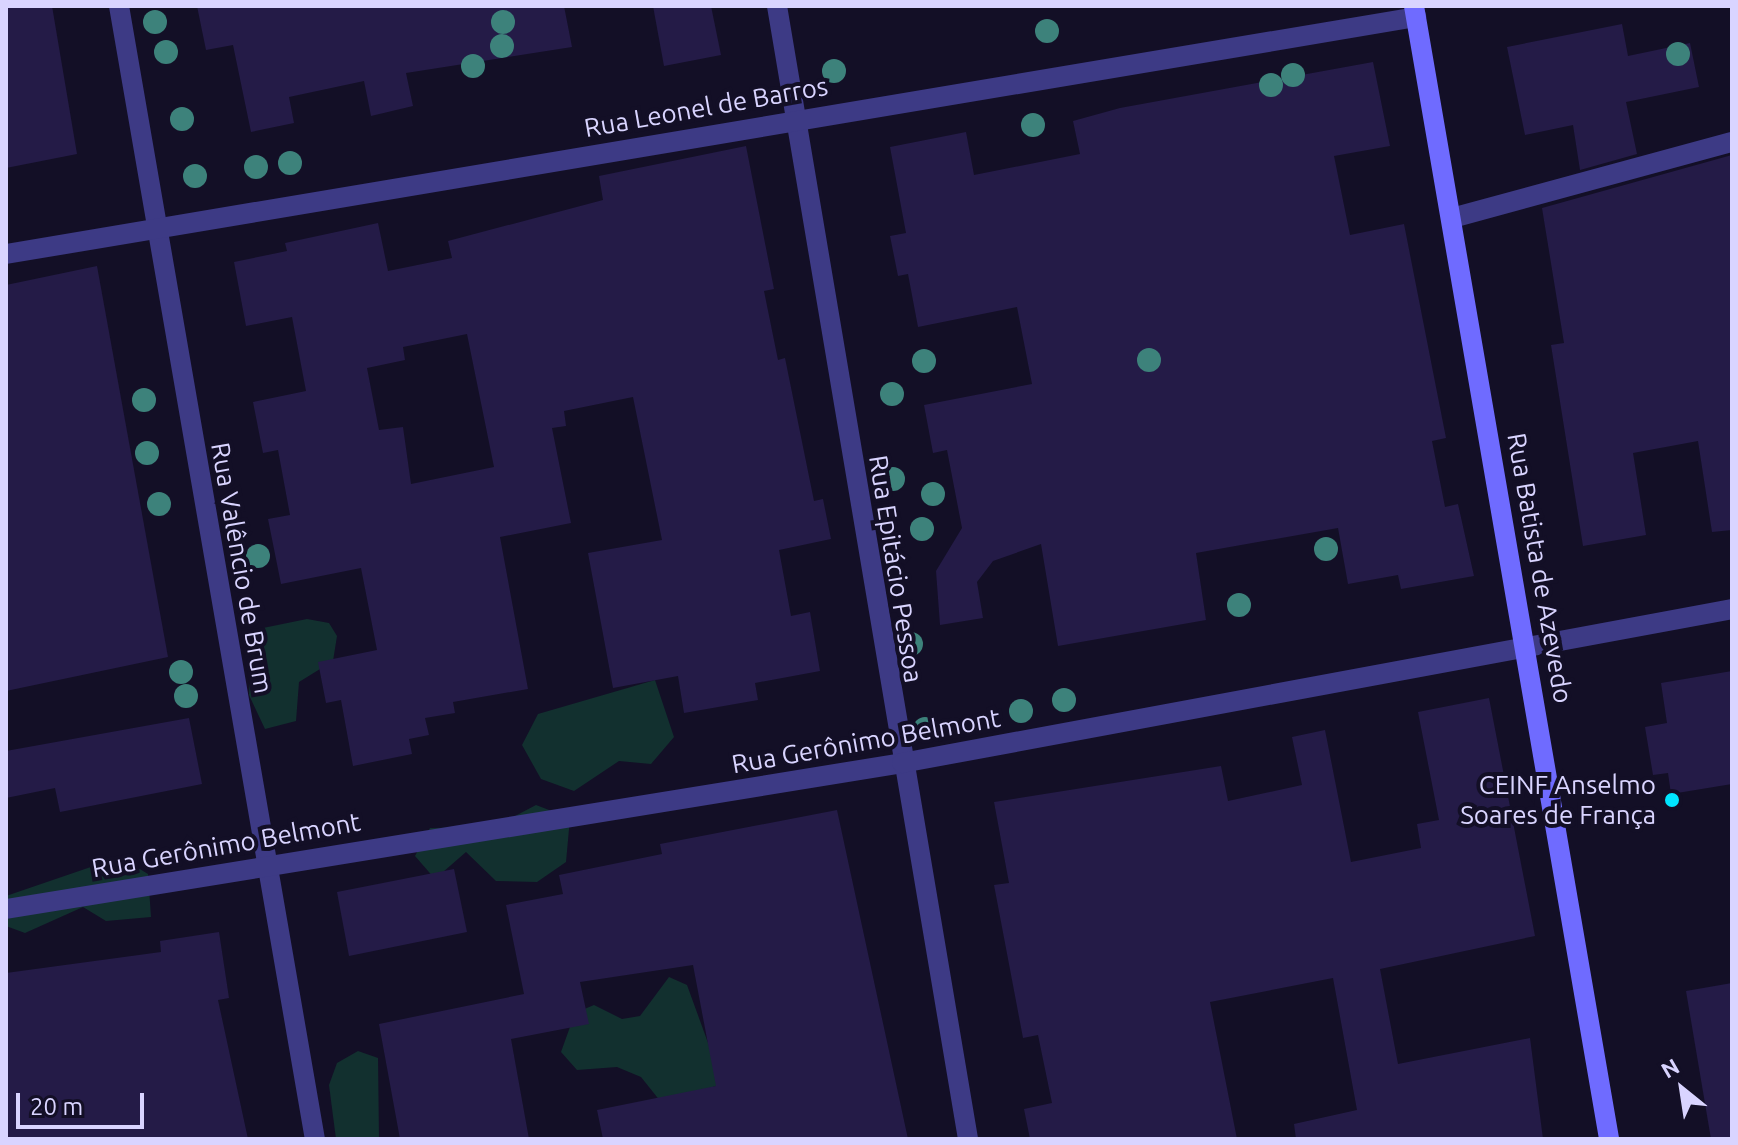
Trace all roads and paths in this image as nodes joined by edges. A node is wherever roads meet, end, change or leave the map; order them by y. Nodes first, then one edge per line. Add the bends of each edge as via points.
1 (119, 6) edge
2 (777, 6) edge
3 (1415, 12) edge
4 (795, 118) junction
5 (1732, 142) edge
6 (1452, 218) junction
7 (157, 228) junction
8 (6, 254) edge
9 (1732, 609) edge
10 (1527, 645) junction
11 (902, 763) junction
12 (267, 863) junction
13 (6, 909) edge
14 (315, 1139) edge
15 (968, 1139) edge
16 (1609, 1139) edge

1 - 7 street, Rua Valêncio de Brum
2 - 4 street, Rua Epitácio Pessoa
3 - 4 street, Rua Leonel de Barros
3 - 6 street, Rua Batista de Azevedo
4 - 7 street, Rua Leonel de Barros
4 - 11 street, Rua Epitácio Pessoa
5 - 6 street
6 - 10 street, Rua Batista de Azevedo
7 - 8 street, Rua Leonel de Barros
7 - 12 street, Rua Valêncio de Brum
9 - 10 street, Rua Gerônimo Belmont
10 - 11 street, Rua Gerônimo Belmont
10 - 16 street, Rua Batista de Azevedo
11 - 12 street, Rua Gerônimo Belmont
11 - 15 street, Rua Epitácio Pessoa
12 - 13 street, Rua Gerônimo Belmont
12 - 14 street, Rua Valêncio de Brum

